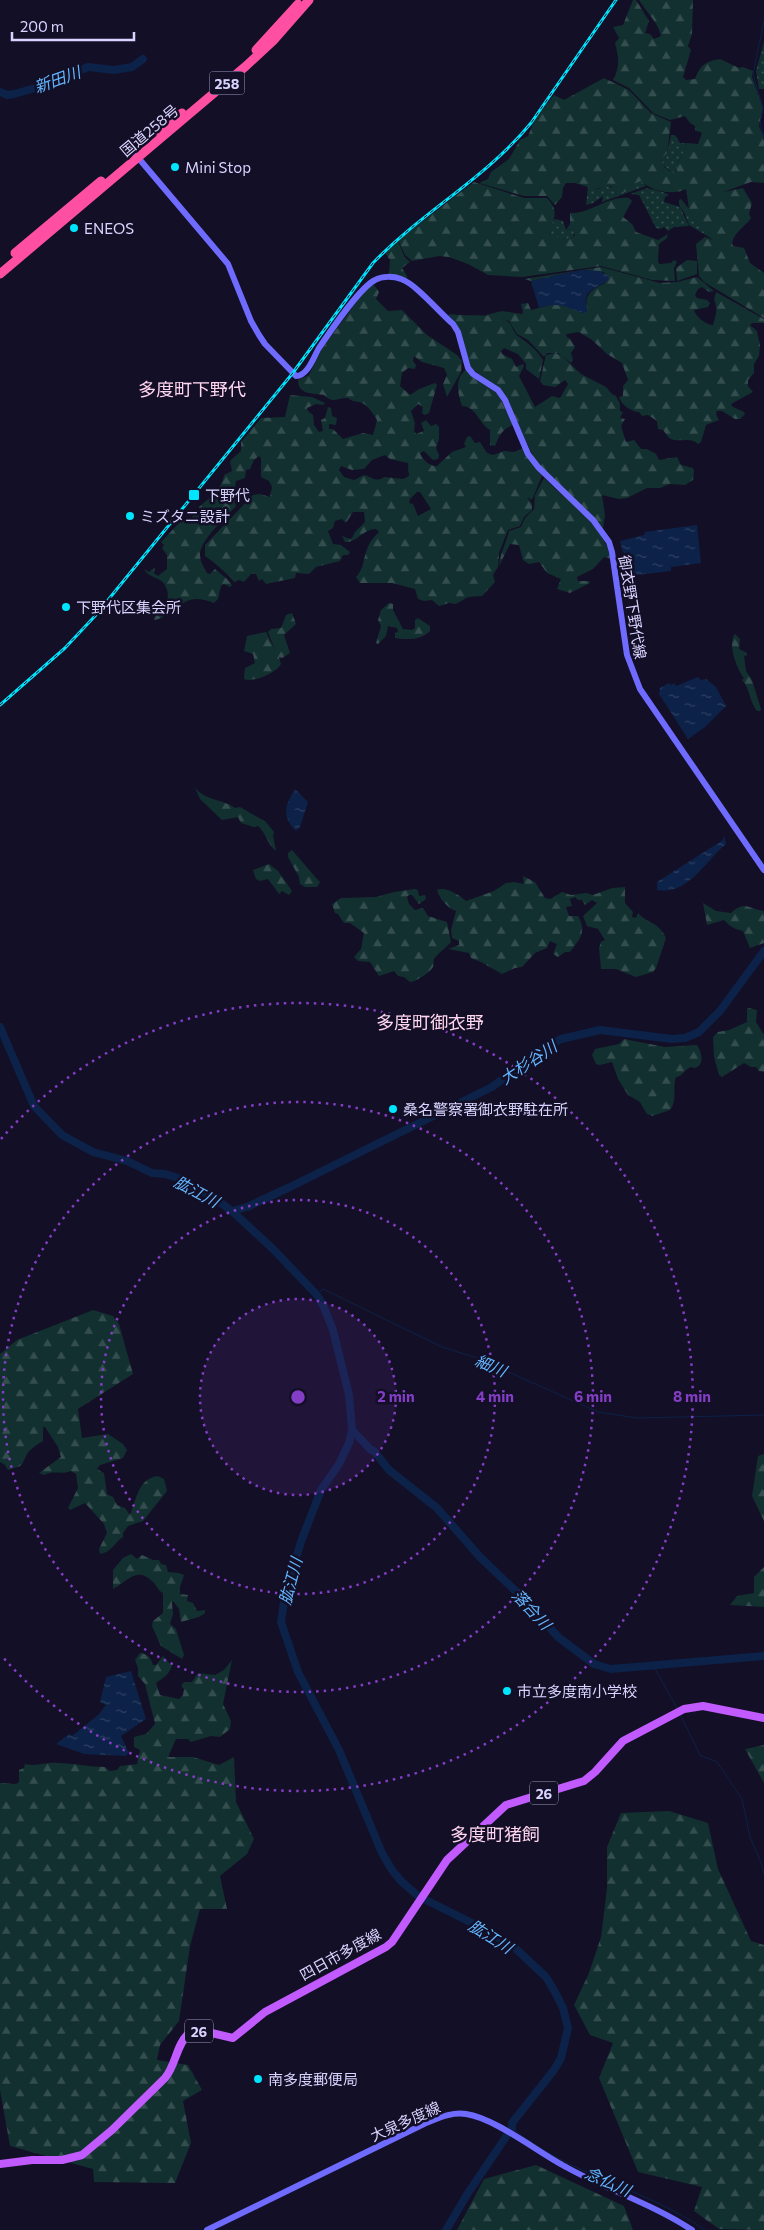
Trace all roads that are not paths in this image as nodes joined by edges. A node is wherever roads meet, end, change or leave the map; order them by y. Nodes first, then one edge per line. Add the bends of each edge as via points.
1 (302, 0) edge
2 (309, 0) edge
3 (136, 155) junction
4 (0, 266) edge
5 (0, 274) edge
6 (764, 870) edge
7 (764, 1718) edge
8 (0, 2164) edge
9 (207, 2230) edge
10 (692, 2230) edge

1 - 3 highway, 国道258号 / 258 via 240,64
2 - 3 highway, 国道258号 / 258 via 246,66
3 - 4 highway, 国道258号 / 258
3 - 5 highway, 国道258号 / 258
3 - 6 main road, 御衣野下野代線 via 228,264 259,335 296,376 304,373 366,286 376,280 390,277 409,283 453,324 468,368 498,390 505,400 528,454 602,530 612,552 627,655 640,689
7 - 8 main road, 四日市多度線 / 26 via 703,1706 679,1712 623,1741 584,1781 506,1805 447,1860 386,1947 265,2012 233,2038 199,2030 188,2033 172,2070 165,2078 112,2130 82,2154 62,2160
9 - 10 main road, 大泉多度線 via 455,2113 478,2117 587,2178 664,2213

